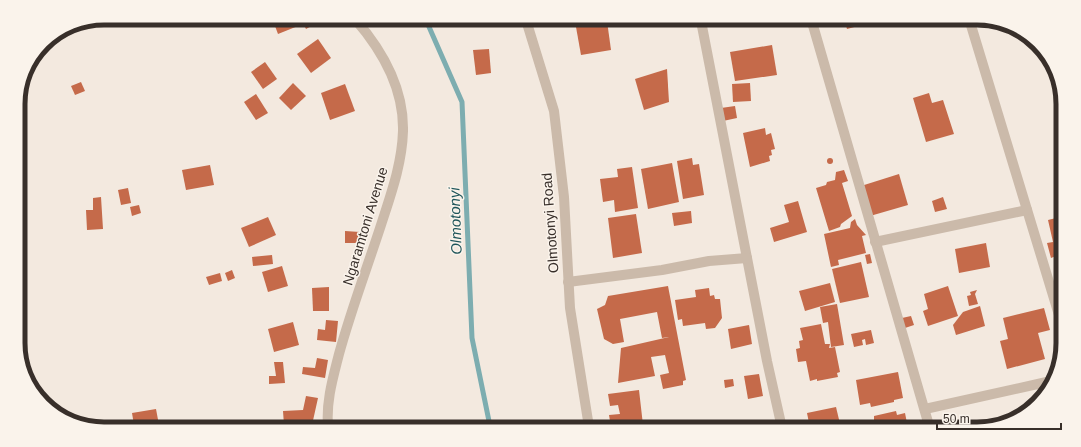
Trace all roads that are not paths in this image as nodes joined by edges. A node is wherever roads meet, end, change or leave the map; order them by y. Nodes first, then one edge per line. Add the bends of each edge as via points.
1 (360, 25) edge
2 (528, 25) edge
3 (702, 25) edge
4 (813, 25) edge
5 (971, 25) edge
6 (1027, 210) junction
7 (875, 242) junction
8 (747, 258) junction
9 (568, 282) junction
10 (1056, 305) edge
11 (1046, 382) edge
12 (925, 409) junction
13 (328, 422) edge
14 (587, 422) edge
15 (781, 422) edge
16 (928, 422) edge

1 - 13 street, Ngaramtoni Avenue via 386,62 398,97 403,130 397,178 346,328 330,390
2 - 9 street, Olmotonyi Road via 554,111 564,197
3 - 8 street
4 - 7 street
5 - 6 street
6 - 7 street
6 - 10 street
7 - 12 street
8 - 9 street via 709,261
8 - 15 street
9 - 14 street, Olmotonyi Road
11 - 12 street
12 - 16 street

